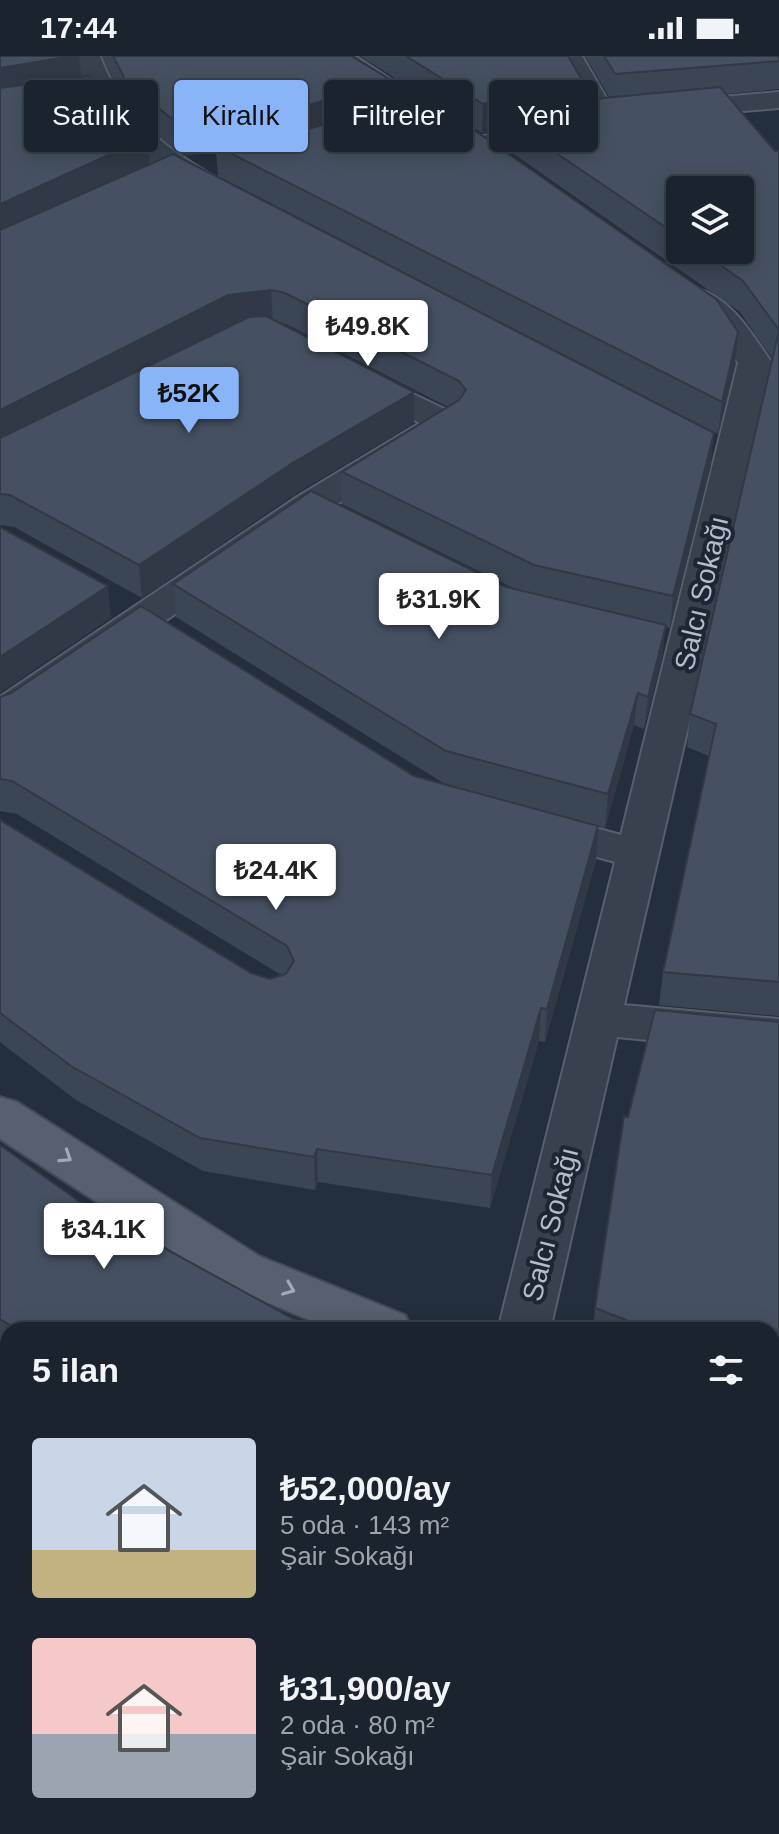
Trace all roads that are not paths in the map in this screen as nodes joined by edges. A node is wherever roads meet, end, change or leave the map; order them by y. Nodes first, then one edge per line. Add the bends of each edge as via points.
1 (86, 56) edge
2 (340, 56) edge
3 (568, 56) edge
4 (97, 80) edge
5 (370, 80) edge
6 (779, 100) edge
7 (602, 115) junction
8 (473, 143) edge
9 (478, 146) junction
10 (144, 152) edge
11 (233, 162) edge
12 (516, 172) edge
13 (163, 175) junction
14 (246, 205) edge
15 (665, 277) edge
16 (339, 368) edge
17 (763, 400) edge
18 (310, 505) junction
19 (351, 526) edge
20 (105, 596) dead end
21 (144, 618) junction
22 (183, 642) edge
23 (0, 715) edge
24 (505, 817) edge
25 (638, 854) junction
26 (599, 1019) junction
27 (779, 1036) edge
28 (0, 1115) edge
29 (368, 1322) edge
30 (526, 1322) edge

1 - 4 street
2 - 5 street
3 - 7 street
6 - 7 street
7 - 9 street
8 - 9 street
9 - 12 street
10 - 13 street
11 - 13 street
13 - 14 street
15 - 17 street, Salcı Sokağı via 727,321 755,363
16 - 18 street via 445,422
17 - 25 street, Salcı Sokağı via 719,452 672,645
18 - 19 street
18 - 21 street
20 - 21 street
21 - 22 street
21 - 23 street
24 - 25 street
25 - 26 street, Salcı Sokağı
26 - 27 street
26 - 30 street, Salcı Sokağı
28 -> 29 main road via 241,1270

